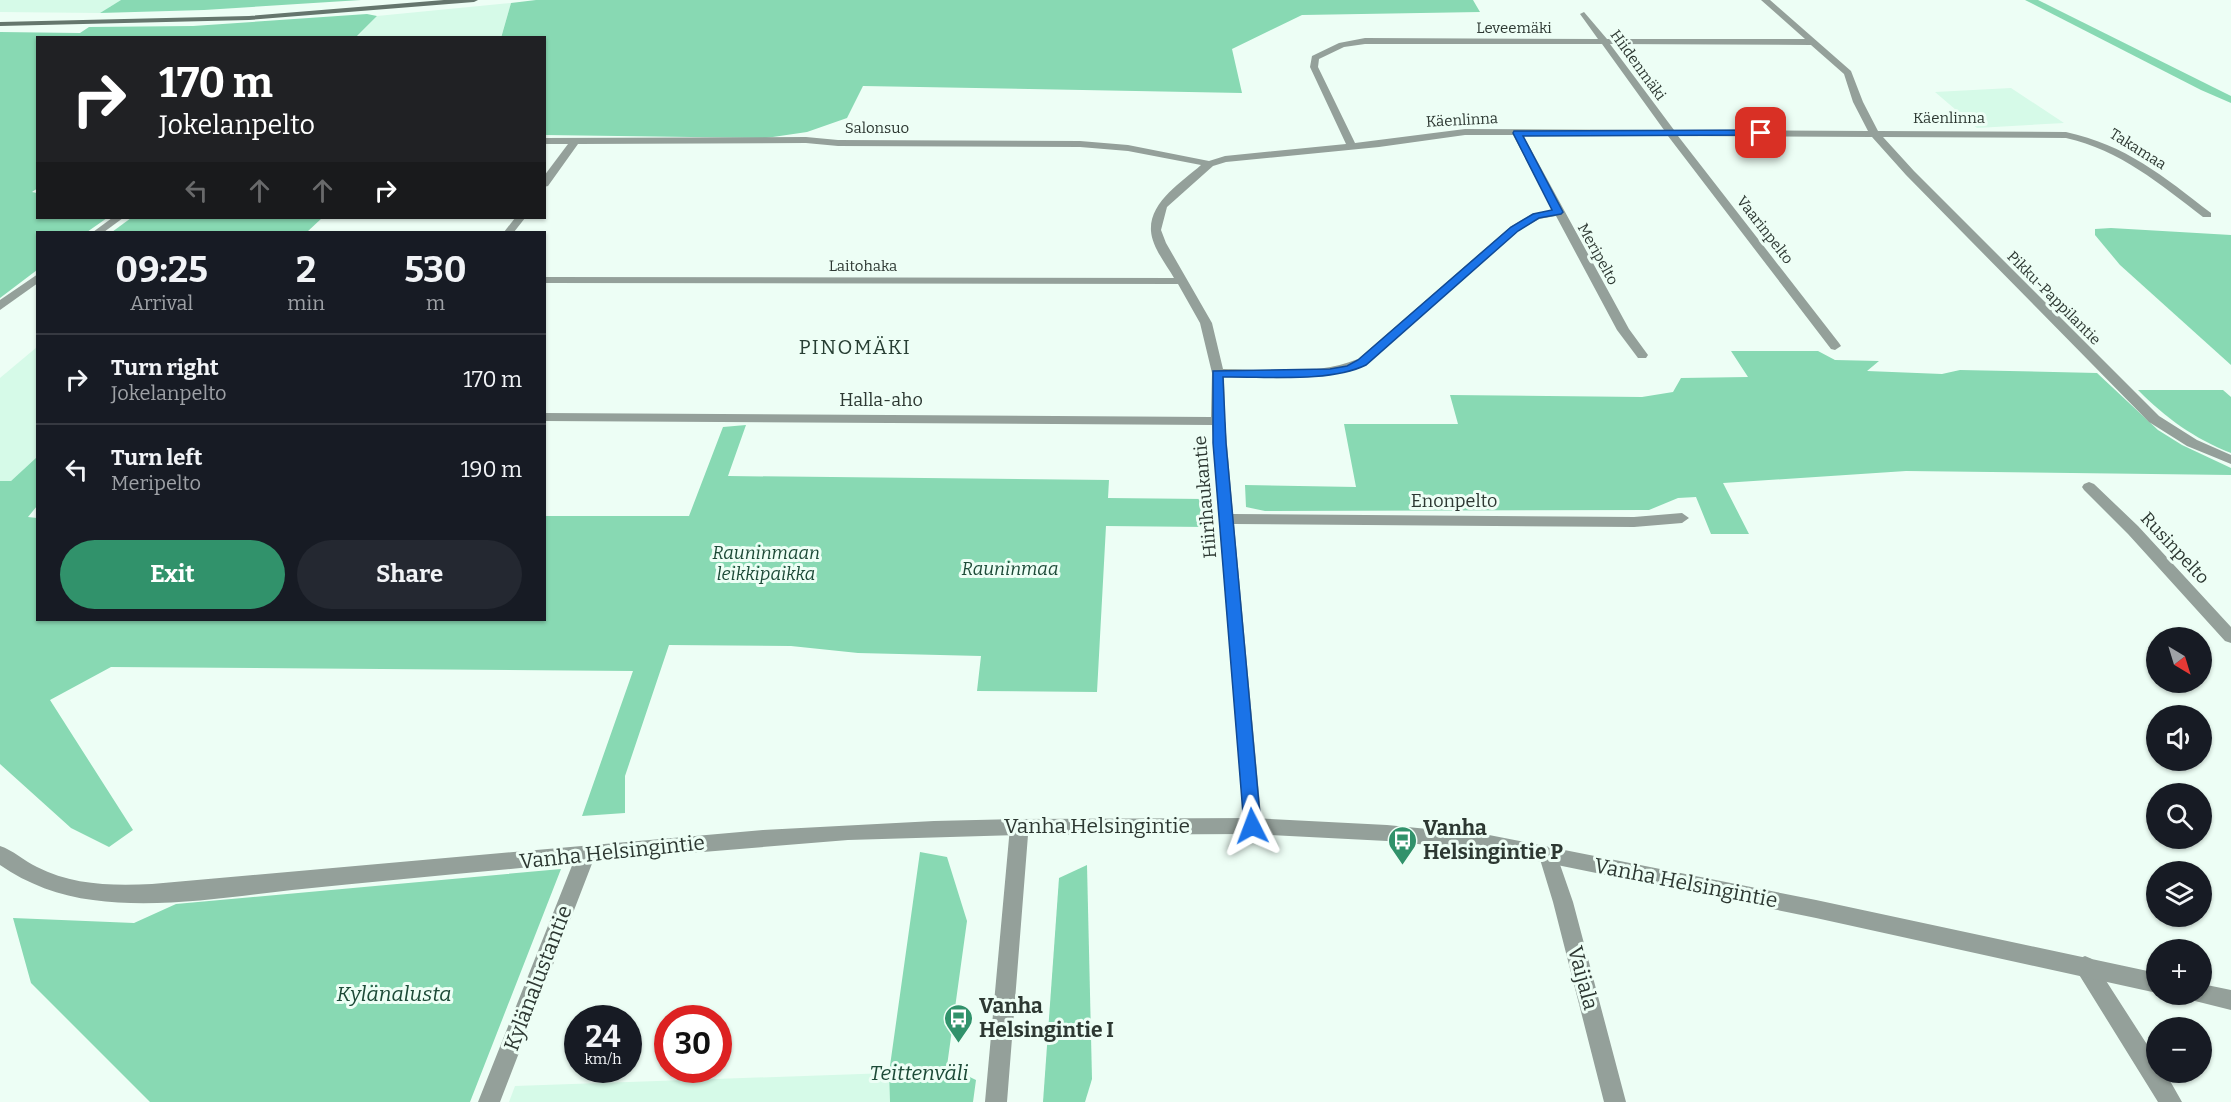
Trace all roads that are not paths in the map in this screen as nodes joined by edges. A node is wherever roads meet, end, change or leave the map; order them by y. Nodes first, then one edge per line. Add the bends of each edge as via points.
1 (468, 0) edge
2 (474, 0) edge
3 (1765, 0) edge
4 (446, 1) edge
5 (1584, 14) dead end
6 (0, 24) edge
7 (1605, 42) junction
8 (1814, 42) junction
9 (1517, 133) junction
10 (1671, 133) junction
11 (1874, 133) junction
12 (2043, 134) joint
13 (546, 141) edge
14 (575, 141) junction
15 (1352, 147) junction
16 (1209, 164) junction
17 (546, 181) edge
18 (1558, 212) junction
19 (2206, 215) dead end
20 (117, 219) edge
21 (519, 219) edge
22 (99, 231) edge
23 (510, 231) edge
24 (36, 279) edge
25 (546, 280) edge
26 (1182, 281) junction
27 (0, 306) edge
28 (1835, 346) dead end
29 (1642, 355) dead end
30 (1218, 374) junction
31 (546, 417) edge
32 (1218, 421) junction
33 (2231, 460) edge
34 (2089, 487) dead end
35 (1682, 518) dead end
36 (1226, 519) junction
37 (2231, 637) edge
38 (1252, 826) junction
39 (1019, 827) junction
40 (0, 854) edge
41 (586, 855) junction
42 (1548, 856) junction
43 (2085, 966) junction
44 (2146, 980) edge
45 (2212, 996) edge
46 (2231, 1000) edge
47 (489, 1102) edge
48 (996, 1102) edge
49 (1615, 1102) edge
50 (2171, 1102) edge

1 - 2 main road
1 - 4 main road
3 - 8 street, Pikku-Pappilantie
4 - 6 main road via 249,18
5 - 7 street, Hiidenmäki
7 - 8 street, Leveemäki
7 - 10 street, Hiidenmäki
7 - 15 street, Leveemäki via 1365,41 1342,45 1315,58 1314,67
8 - 11 street, Pikku-Pappilantie via 1848,73
9 - 10 street, Käenlinna
9 - 15 street, Käenlinna via 1465,132
9 - 18 street, Meripelto
10 - 11 street, Käenlinna
10 - 28 street, Vaarinpelto
11 - 12 street, Käenlinna
11 - 33 street, Pikku-Pappilantie via 2154,419 2192,443
12 - 19 street, Takamaa via 2087,138 2115,148
13 - 14 street, Salonsuo
14 - 16 street, Salonsuo via 1080,144 1128,148
14 - 17 street
15 - 16 street, Käenlinna via 1225,159
16 - 26 street, Hiirihaukantie via 1162,206 1158,217 1156,230
18 - 29 street, Meripelto via 1623,330
18 - 30 street via 1536,216 1514,229 1362,362 1350,368 1330,372
20 - 22 street
21 - 23 street
24 - 27 street
25 - 26 street, Laitohaka
26 - 30 street, Hiirihaukantie via 1206,323
30 - 32 street, Hiirihaukantie
31 - 32 street, Halla-aho
32 - 36 street, Hiirihaukantie
34 - 37 street, Rusinpelto
35 - 36 street, Enonpelto via 1634,522
36 - 38 street, Hiirihaukantie
38 - 39 street, Vanha Helsingintie
38 - 42 street, Vanha Helsingintie via 1489,843
39 - 41 street, Vanha Helsingintie via 902,829 729,840
39 - 48 street
40 - 41 street, Vanha Helsingintie via 33,876 91,893 161,893
41 - 47 street, Kylänalustantie
42 - 43 street, Vanha Helsingintie
42 - 49 street, Vaijala
43 - 44 street, Vanha Helsingintie
43 - 50 street
45 - 46 street

